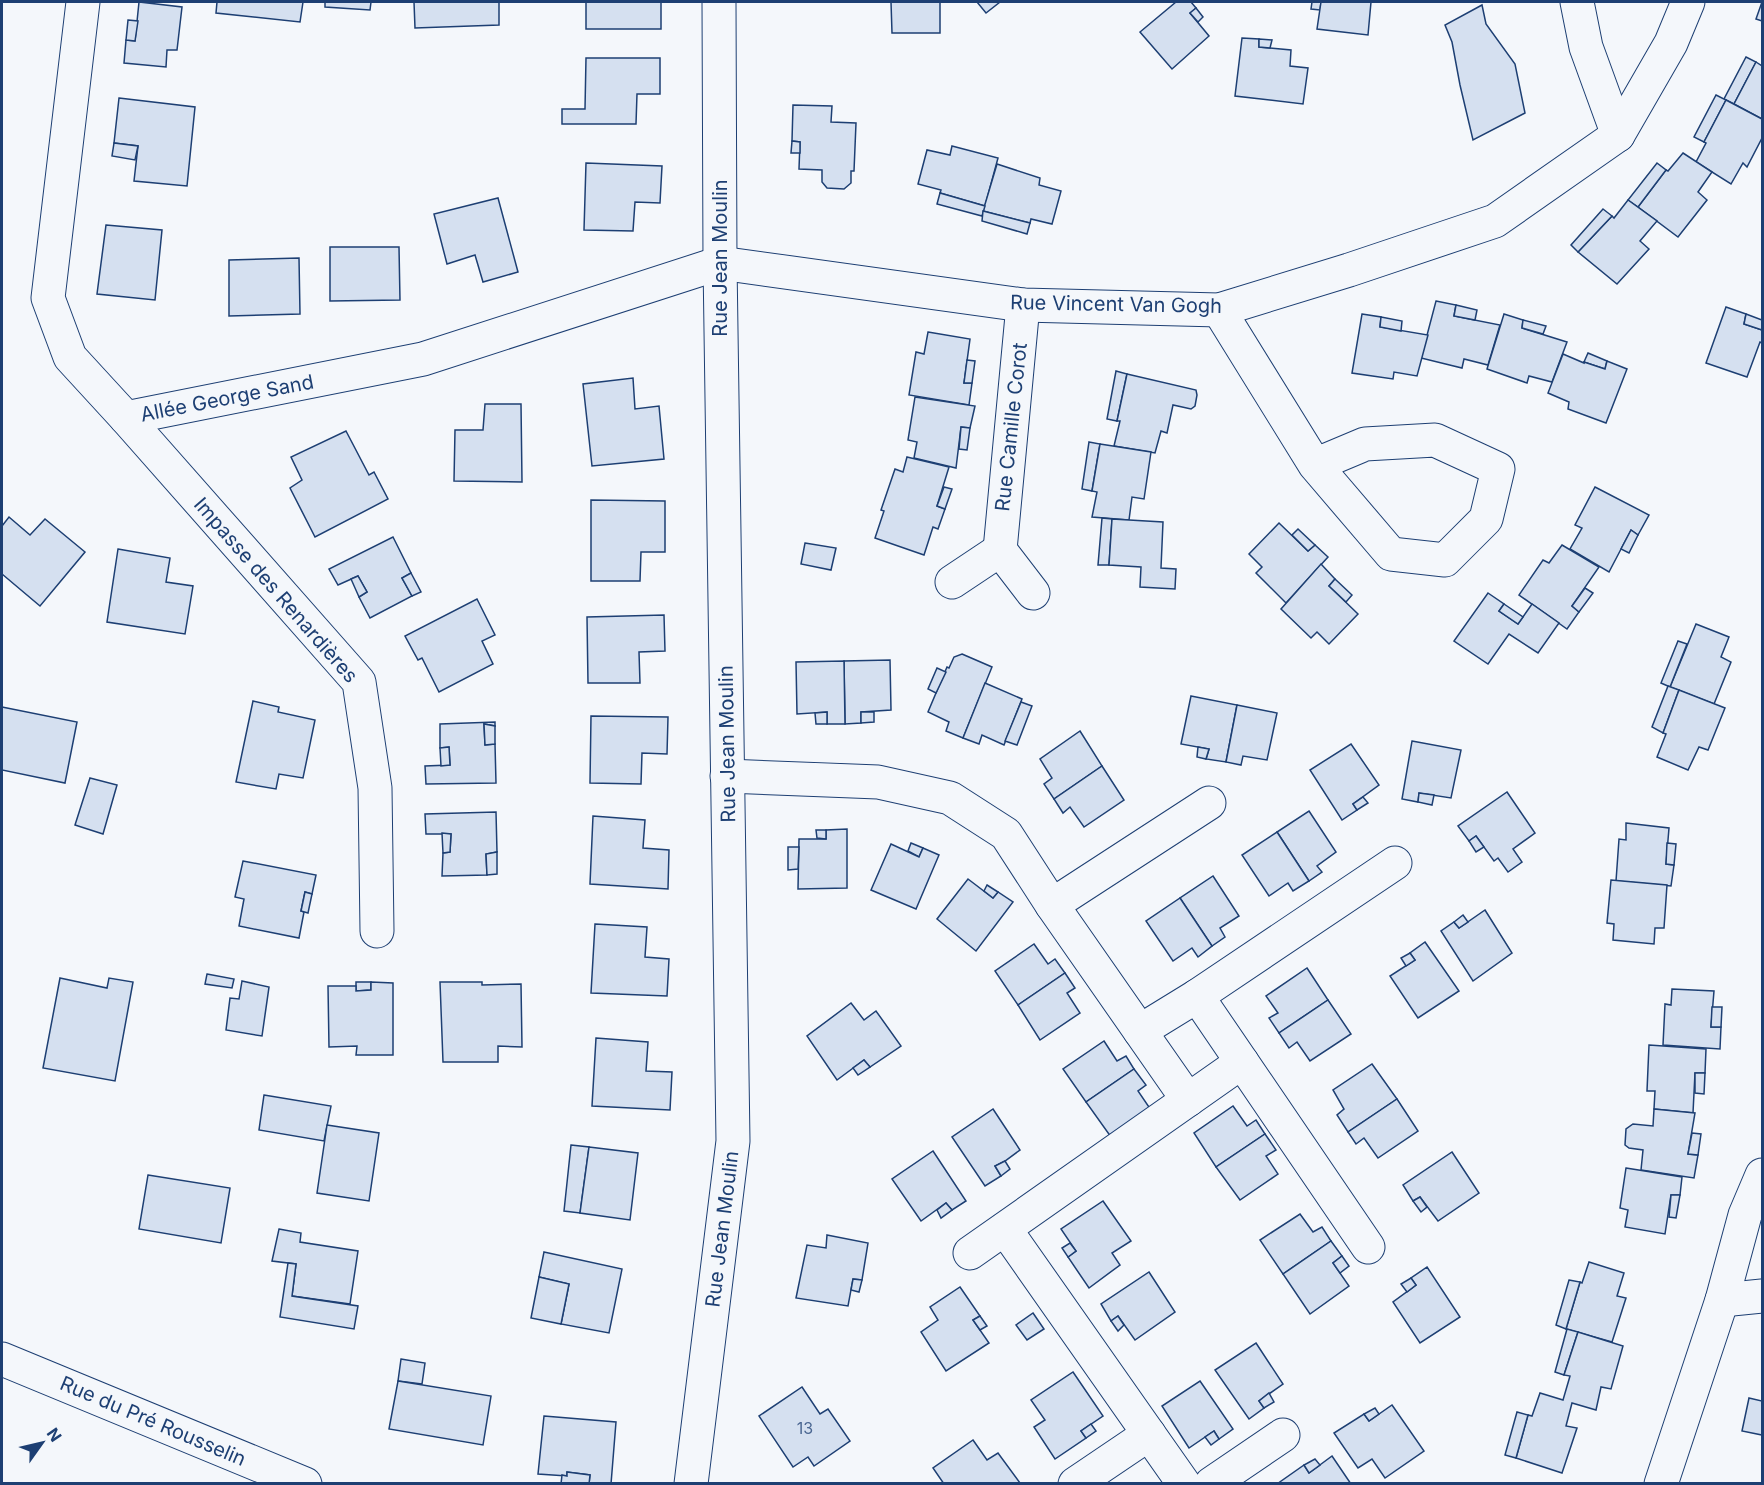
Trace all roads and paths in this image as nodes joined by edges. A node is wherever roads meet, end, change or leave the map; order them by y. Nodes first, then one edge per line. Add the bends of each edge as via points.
1 (83, 2) edge
2 (719, 2) edge
3 (1576, 2) edge
4 (1688, 2) edge
5 (1618, 135) junction
6 (720, 263) junction
7 (1023, 305) junction
8 (1219, 310) junction
9 (126, 418) junction
10 (1315, 465) junction
11 (1000, 550) junction
12 (952, 582) dead end
13 (1033, 593) dead end
14 (727, 776) junction
15 (1209, 803) dead end
16 (1395, 863) dead end
17 (1052, 905) junction
18 (377, 931) dead end
19 (1197, 996) junction
20 (1140, 1031) junction
21 (1242, 1062) junction
22 (1188, 1100) junction
23 (1762, 1175) edge
24 (1005, 1229) junction
25 (1368, 1247) dead end
26 (970, 1253) dead end
27 (1762, 1296) edge
28 (1722, 1300) junction
29 (2, 1359) edge
30 (1149, 1434) junction
31 (1283, 1435) dead end
32 (1113, 1473) edge
33 (304, 1484) edge
34 (691, 1484) edge
35 (1075, 1484) edge
36 (1184, 1484) edge
37 (1211, 1484) edge
38 (1660, 1484) edge

1 - 9 street, Allée George Sand via 48,298 70,357
2 - 6 street, Rue Jean Moulin
3 - 5 street via 1586,47
4 - 5 street, Rue Vincent Van Gogh via 1671,43
5 - 8 street, Rue Vincent Van Gogh via 1495,220
6 - 7 street, Rue Vincent Van Gogh
6 - 9 street, Allée George Sand via 423,359
6 - 14 street, Rue Jean Moulin
7 - 8 street, Rue Vincent Van Gogh
7 - 11 street, Rue Camille Corot
8 - 10 street
9 - 18 street, Impasse des Renardières via 358,682 375,788
10 - 10 street via 1391,554 1445,560 1486,519 1498,469 1435,440 1365,444
11 - 12 street
11 - 13 street
14 - 17 street via 878,782 950,798 1006,834
14 - 34 street, Rue Jean Moulin via 733,1141
15 - 17 street
16 - 19 street
17 - 20 street
19 - 20 street
19 - 21 street
20 - 22 street
21 - 22 street
21 - 25 street
22 - 24 street
23 - 28 street via 1745,1215
24 - 26 street
24 - 30 street
27 - 28 street
28 - 38 street
29 - 33 street, Rue du Pré Rousselin
30 - 32 street
30 - 36 street
31 - 37 street
32 - 35 street

